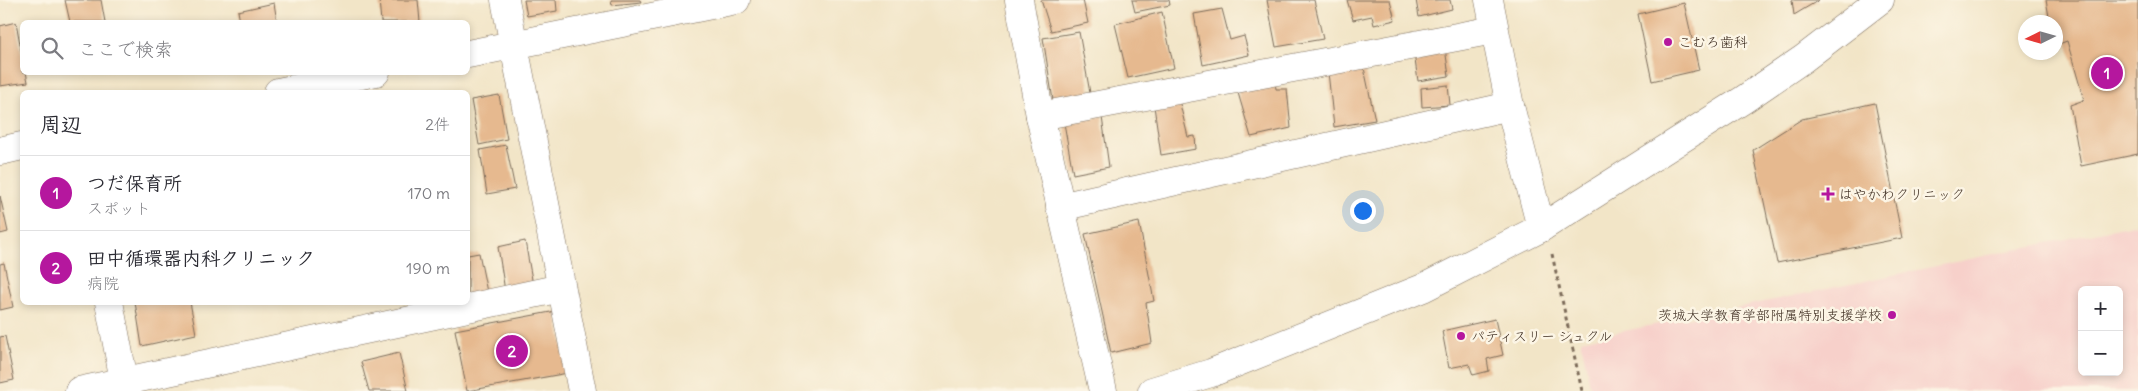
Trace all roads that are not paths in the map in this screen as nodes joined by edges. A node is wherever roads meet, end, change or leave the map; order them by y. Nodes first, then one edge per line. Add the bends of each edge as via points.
1 (505, 0) edge
2 (736, 0) edge
3 (1019, 0) edge
4 (1489, 0) edge
5 (1880, 0) edge
6 (1494, 30) junction
7 (515, 44) junction
8 (470, 54) edge
9 (361, 75) edge
10 (288, 90) edge
11 (1510, 106) junction
12 (1040, 116) junction
13 (20, 146) edge
14 (0, 151) edge
15 (1060, 207) junction
16 (1541, 228) junction
17 (561, 288) junction
18 (109, 305) edge
19 (125, 386) edge
20 (79, 391) edge
21 (582, 391) edge
22 (1103, 391) edge
23 (1152, 391) edge

1 - 7 street
2 - 7 street
3 - 12 street
4 - 6 street
5 - 16 street via 1743,100
6 - 11 street
6 - 12 street
7 - 8 street
7 - 17 street
9 - 10 street
11 - 15 street
11 - 16 street
12 - 15 street
13 - 14 street
15 - 22 street
16 - 23 street via 1423,288 1211,373
17 - 19 street
17 - 21 street
18 - 19 street
19 - 20 street

